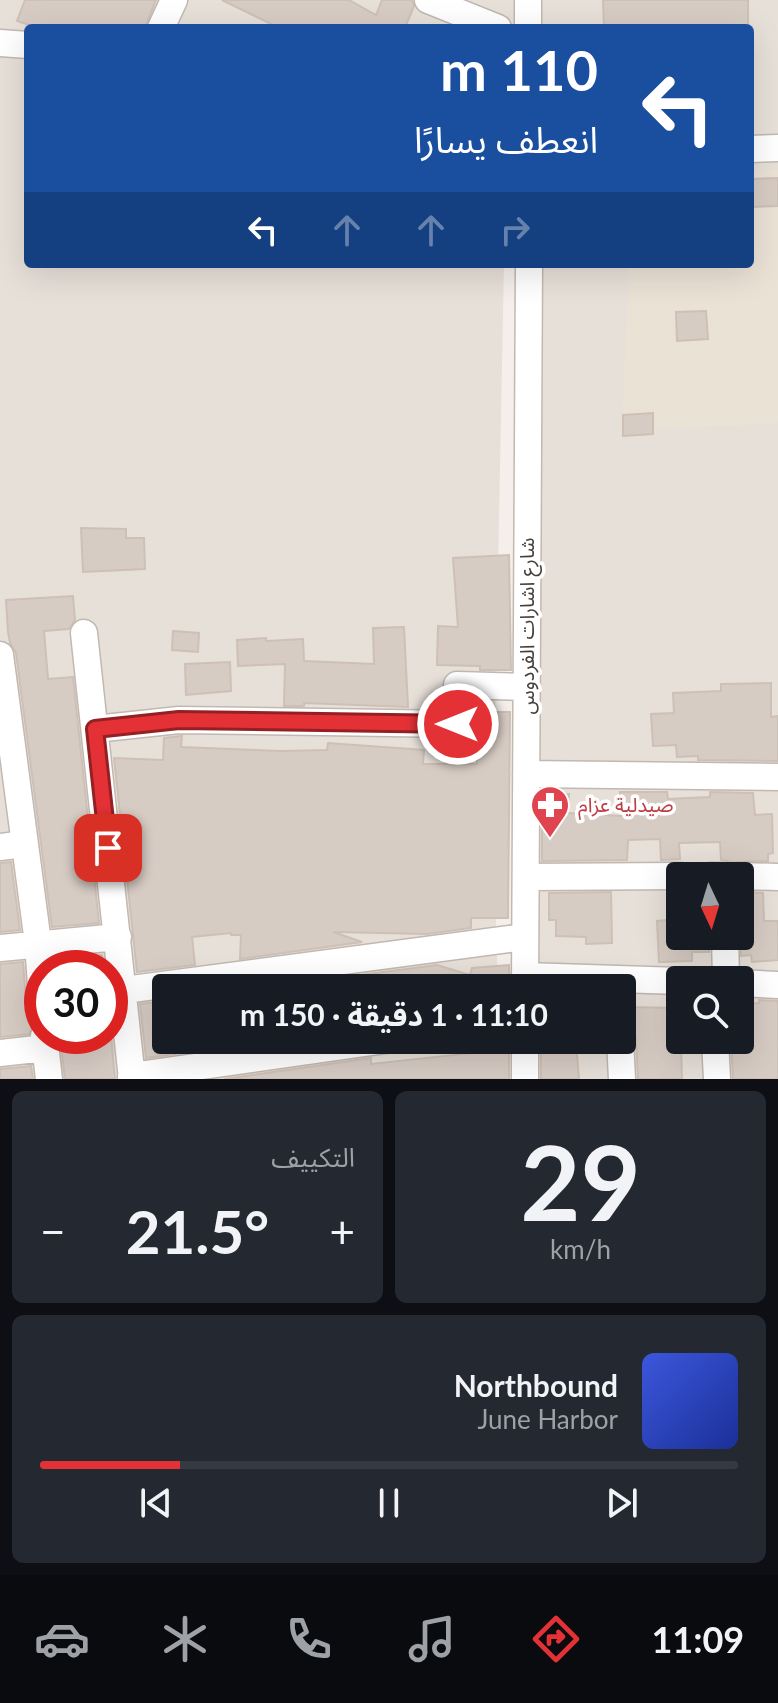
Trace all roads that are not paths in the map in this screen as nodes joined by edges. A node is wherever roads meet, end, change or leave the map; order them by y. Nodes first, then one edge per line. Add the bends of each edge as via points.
1 (174, 0) edge
2 (428, 0) edge
3 (528, 0) edge
4 (163, 24) edge
5 (488, 24) edge
6 (528, 24) edge
7 (0, 43) edge
8 (24, 45) edge
9 (778, 148) edge
10 (754, 149) edge
11 (529, 268) edge
12 (84, 633) dead end
13 (0, 655) edge
14 (527, 687) junction
15 (95, 729) junction
16 (5, 739) edge
17 (526, 774) junction
18 (778, 777) edge
19 (12, 845) edge
20 (666, 876) edge
21 (754, 876) edge
22 (526, 877) junction
23 (778, 877) edge
24 (118, 937) junction
25 (525, 937) junction
26 (38, 943) junction
27 (0, 948) edge
28 (38, 950) edge
29 (119, 950) edge
30 (525, 974) edge
31 (666, 982) edge
32 (636, 983) edge
33 (754, 984) edge
34 (778, 985) edge
35 (128, 989) edge
36 (128, 1034) edge
37 (24, 1047) edge
38 (0, 1053) edge
39 (46, 1054) edge
40 (290, 1054) edge
41 (525, 1054) edge
42 (621, 1054) edge
43 (716, 1054) edge
44 (132, 1077) edge
45 (49, 1079) edge
46 (525, 1079) edge
47 (622, 1079) edge
48 (717, 1079) edge

1 - 4 street
2 - 5 street
3 - 6 street
7 - 8 street
9 - 10 street
11 - 14 street, شارع اشارات الفردوس
12 - 15 street
13 - 16 street
14 - 15 street via 457,685 458,724 179,720
14 - 17 street, شارع اشارات الفردوس
15 - 24 street
16 - 19 street
17 - 18 street
17 - 22 street, شارع اشارات الفردوس
19 - 26 street
20 - 22 street
21 - 23 street
22 - 25 street, شارع اشارات الفردوس
24 - 26 street
24 - 29 street
25 - 30 street, شارع اشارات الفردوس
25 - 35 street
26 - 27 street
26 - 28 street
31 - 32 street
33 - 34 street
36 - 44 street
37 - 38 street
39 - 45 street
40 - 44 street
41 - 46 street
42 - 47 street
43 - 48 street

